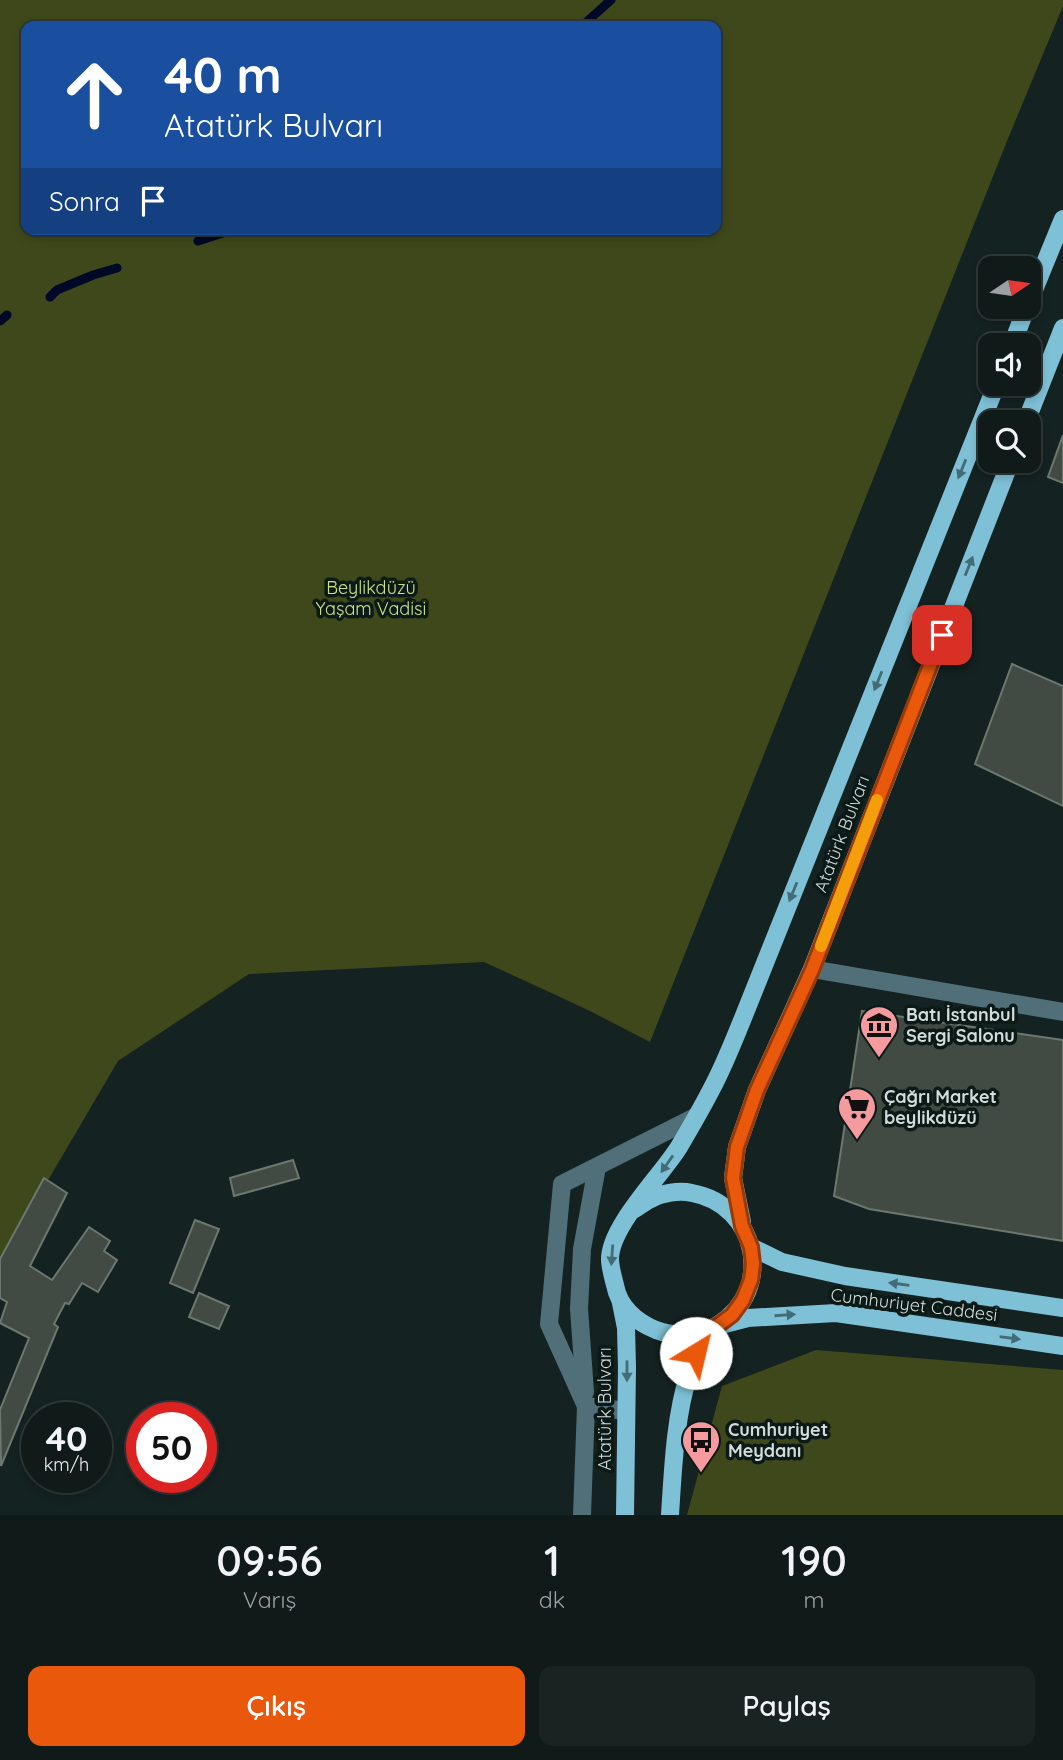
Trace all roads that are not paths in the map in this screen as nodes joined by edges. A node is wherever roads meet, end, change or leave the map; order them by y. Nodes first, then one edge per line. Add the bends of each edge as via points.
1 (1063, 219) edge
2 (1041, 272) edge
3 (1063, 328) edge
4 (992, 396) edge
5 (1031, 410) edge
6 (1006, 473) edge
7 (812, 970) junction
8 (1063, 1012) edge
9 (695, 1117) junction
10 (597, 1167) junction
11 (633, 1210) junction
12 (742, 1226) junction
13 (751, 1247) junction
14 (621, 1303) junction
15 (1063, 1308) edge
16 (711, 1329) junction
17 (1063, 1346) edge
18 (586, 1406) junction
19 (626, 1411) junction
20 (582, 1515) edge
21 (625, 1515) edge
22 (670, 1515) edge

1 - 2 main road
3 - 5 main road
4 -> 9 main road via 745,1013
7 -> 6 main road, Atatürk Bulvarı
7 - 8 street
7 - 12 main road, Atatürk Bulvarı via 757,1090 737,1147 733,1178
9 - 10 street
9 -> 11 main road
10 - 18 street via 582,1249 579,1310
10 - 18 street via 562,1184 549,1324
11 - 12 main road via 652,1198 687,1192 713,1199
11 -> 14 main road via 621,1225 610,1259
12 - 13 main road
15 -> 13 main road, Cumhuriyet Caddesi via 845,1276 782,1262
13 - 16 main road via 751,1280 743,1300 732,1315
14 - 16 main road via 647,1326 667,1334
14 -> 19 main road, Atatürk Bulvarı via 628,1367
16 -> 17 main road, Cumhuriyet Caddesi via 748,1318 836,1313
16 - 22 main road via 688,1374 682,1401
18 - 19 street
18 - 20 street
19 - 21 main road, Atatürk Bulvarı

